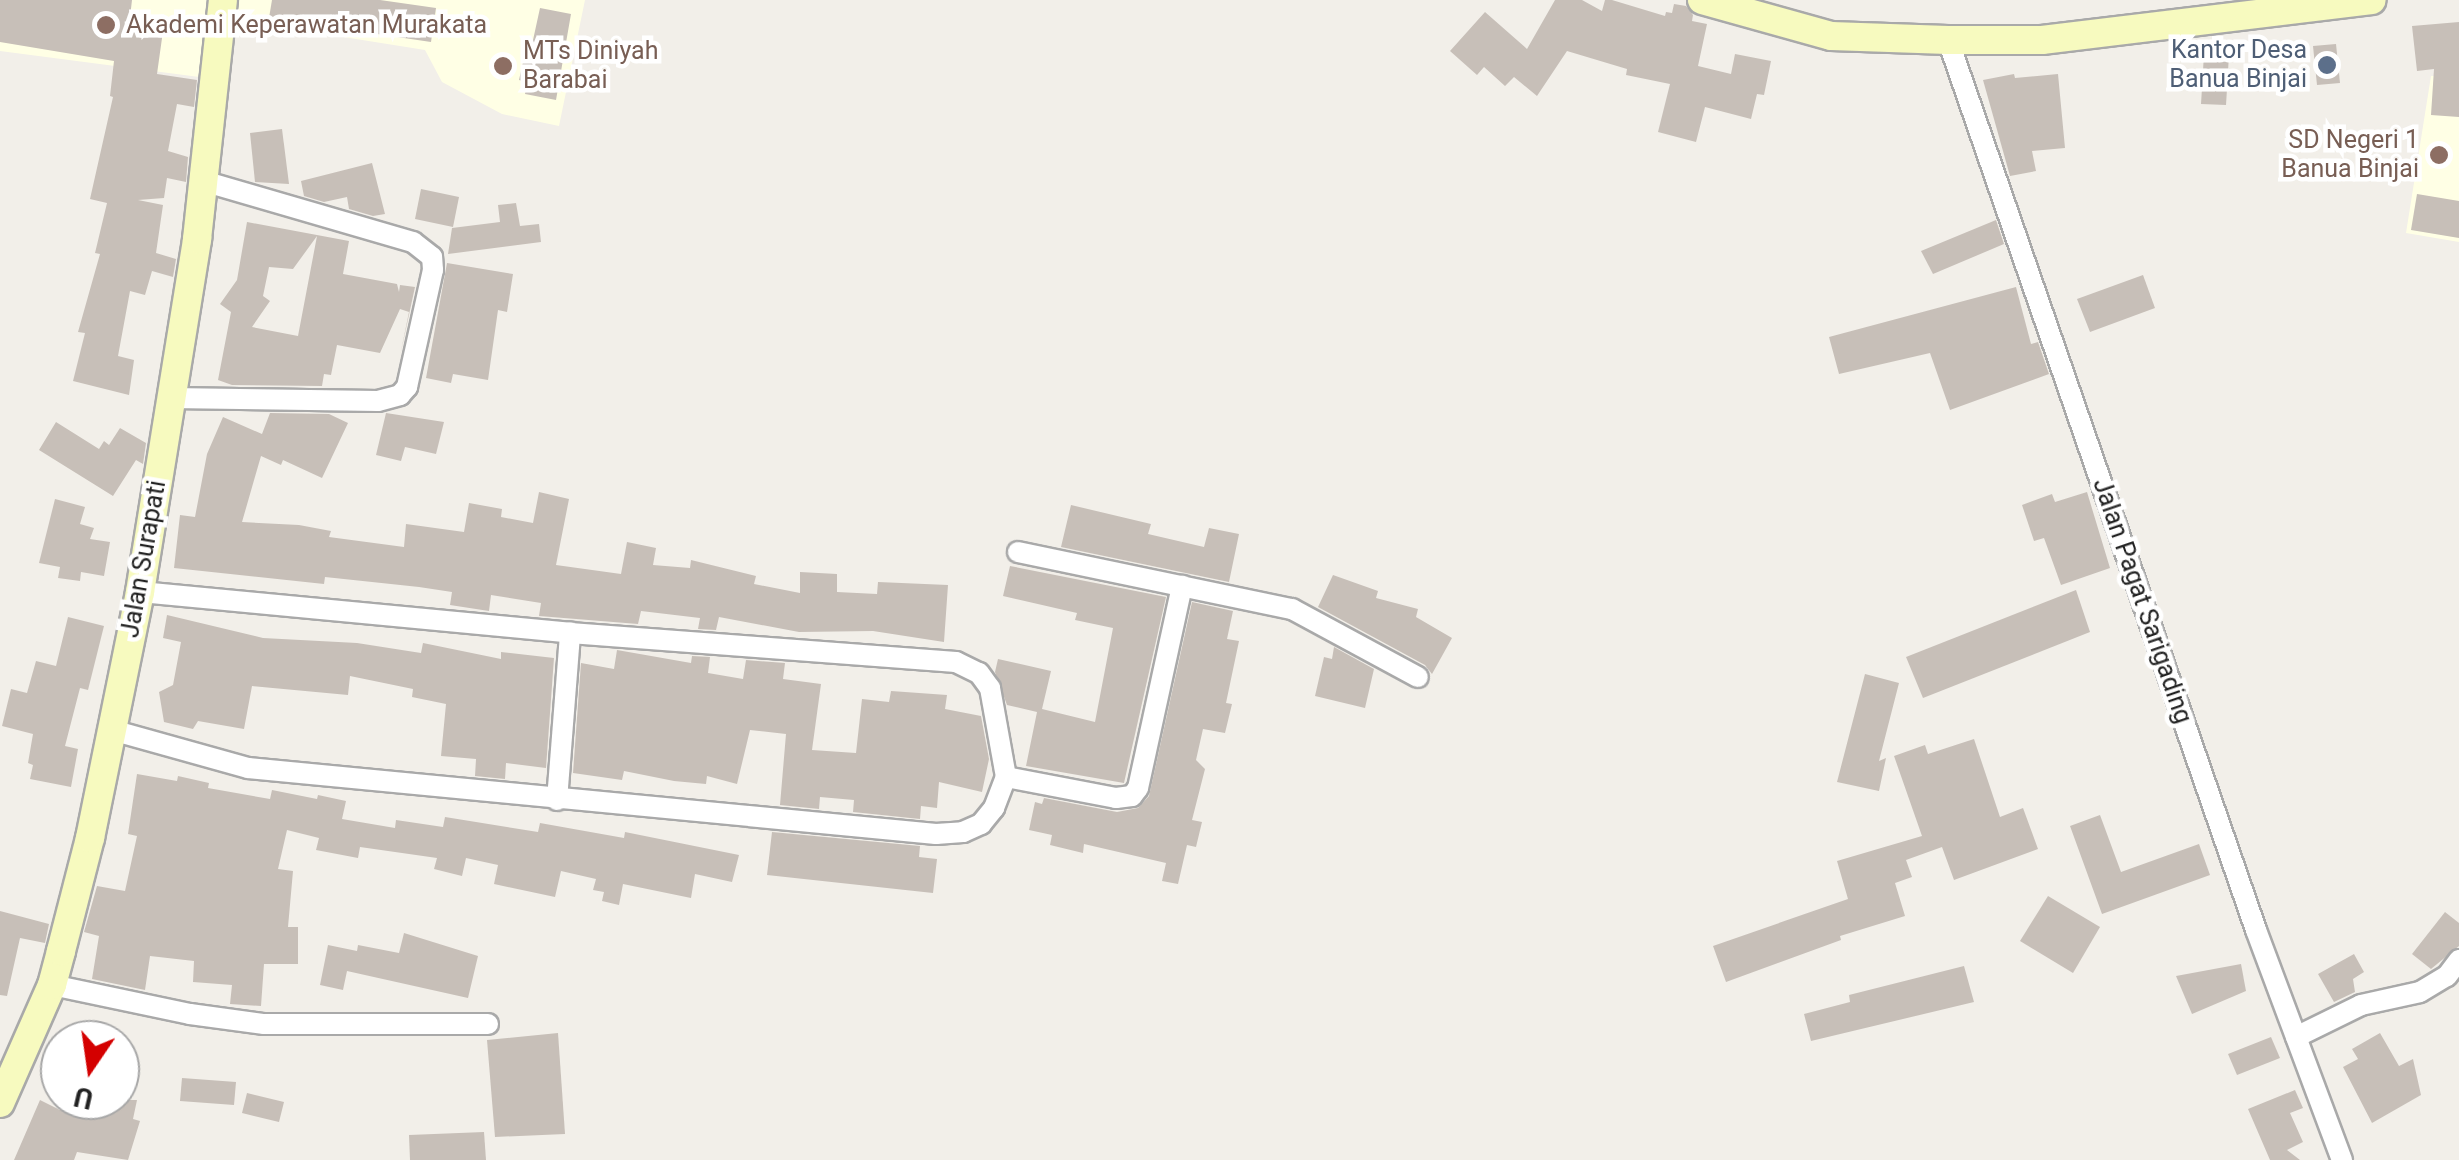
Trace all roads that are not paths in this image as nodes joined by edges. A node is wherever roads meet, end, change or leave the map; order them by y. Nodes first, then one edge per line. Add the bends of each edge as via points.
1 (223, 0) edge
2 (1702, 0) edge
3 (2372, 0) edge
4 (1948, 40) junction
5 (203, 181) junction
6 (172, 398) junction
7 (1018, 552) dead end
8 (1182, 586) junction
9 (140, 592) junction
10 (570, 634) junction
11 (1418, 676) dead end
12 (112, 730) junction
13 (1006, 777) junction
14 (558, 800) junction
15 (2459, 960) edge
16 (52, 985) junction
17 (488, 1024) dead end
18 (2296, 1037) junction
19 (0, 1103) edge
20 (2342, 1160) edge

1 - 5 street, Jalan Surapati
2 - 4 street via 1831,36
3 - 4 street via 2042,40
4 - 18 street, Jalan Pagat Sarigading
5 - 6 street, Jalan Surapati
5 - 6 street via 413,242 432,257 433,270 400,395 378,401
6 - 9 street, Jalan Surapati
7 - 8 street
8 - 11 street via 1292,609
8 - 13 street via 1132,796
9 - 10 street
9 - 12 street, Jalan Surapati
10 - 13 street via 956,662 990,688
10 - 14 street
12 - 14 street via 248,768
12 - 16 street, Jalan Surapati
13 - 14 street via 981,824 936,834
15 - 18 street via 2420,992 2361,1005
16 - 17 street via 264,1024
16 - 19 street, Jalan Surapati
18 - 20 street, Jalan Pagat Sarigading

